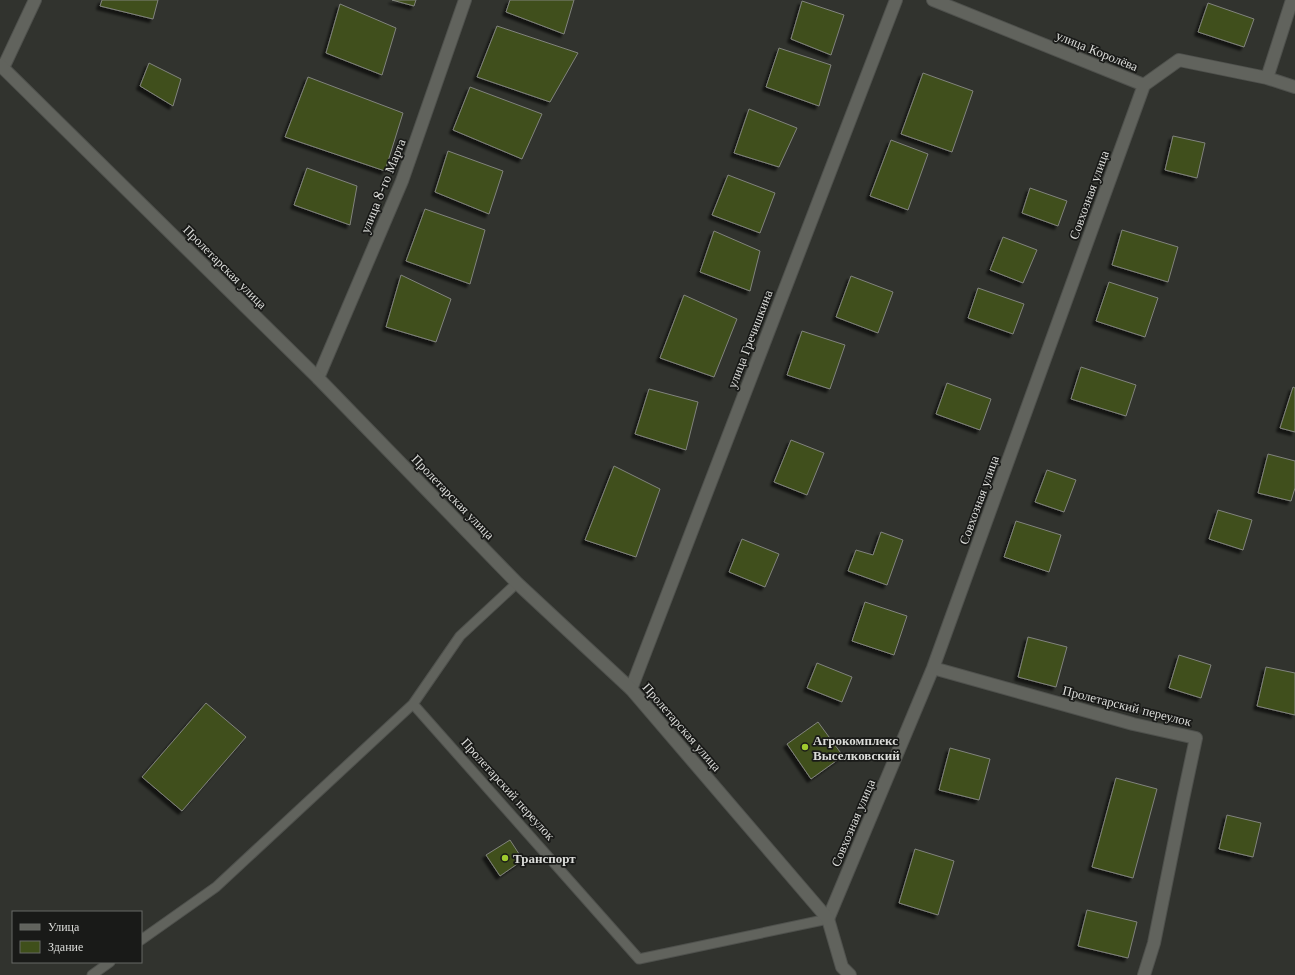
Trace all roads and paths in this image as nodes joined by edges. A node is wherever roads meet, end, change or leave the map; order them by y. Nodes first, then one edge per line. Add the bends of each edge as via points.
1 (35, 0) edge
2 (465, 0) edge
3 (896, 0) edge
4 (933, 0) edge
5 (1292, 0) edge
6 (1, 66) edge
7 (1267, 78) junction
8 (1144, 85) junction
9 (1295, 87) edge
10 (318, 378) junction
11 (517, 583) junction
12 (933, 668) junction
13 (631, 689) junction
14 (413, 704) junction
15 (828, 919) junction
16 (142, 939) edge
17 (109, 963) edge
18 (844, 972) edge
19 (92, 975) edge
20 (1144, 975) edge

1 - 6 street
2 - 10 street, улица 8-го Марта via 402,181
3 - 13 street, улица Гречишкина
4 - 8 street, улица Королёва
5 - 7 street
6 - 10 street, Пролетарская улица
7 - 8 street, улица Королёва via 1179,60
7 - 9 street, улица Королёва
8 - 12 street, Совхозная улица
10 - 11 street, Пролетарская улица
11 - 13 street, Пролетарская улица
11 - 14 lane via 460,636
12 - 15 street, Совхозная улица
12 - 20 street, Пролетарский переулок via 1133,724 1196,738 1154,943
13 - 15 street, Пролетарская улица
14 - 15 lane, Пролетарский переулок via 639,959
14 - 16 lane via 216,886
15 - 18 street, Пролетарская улица
17 - 19 lane

